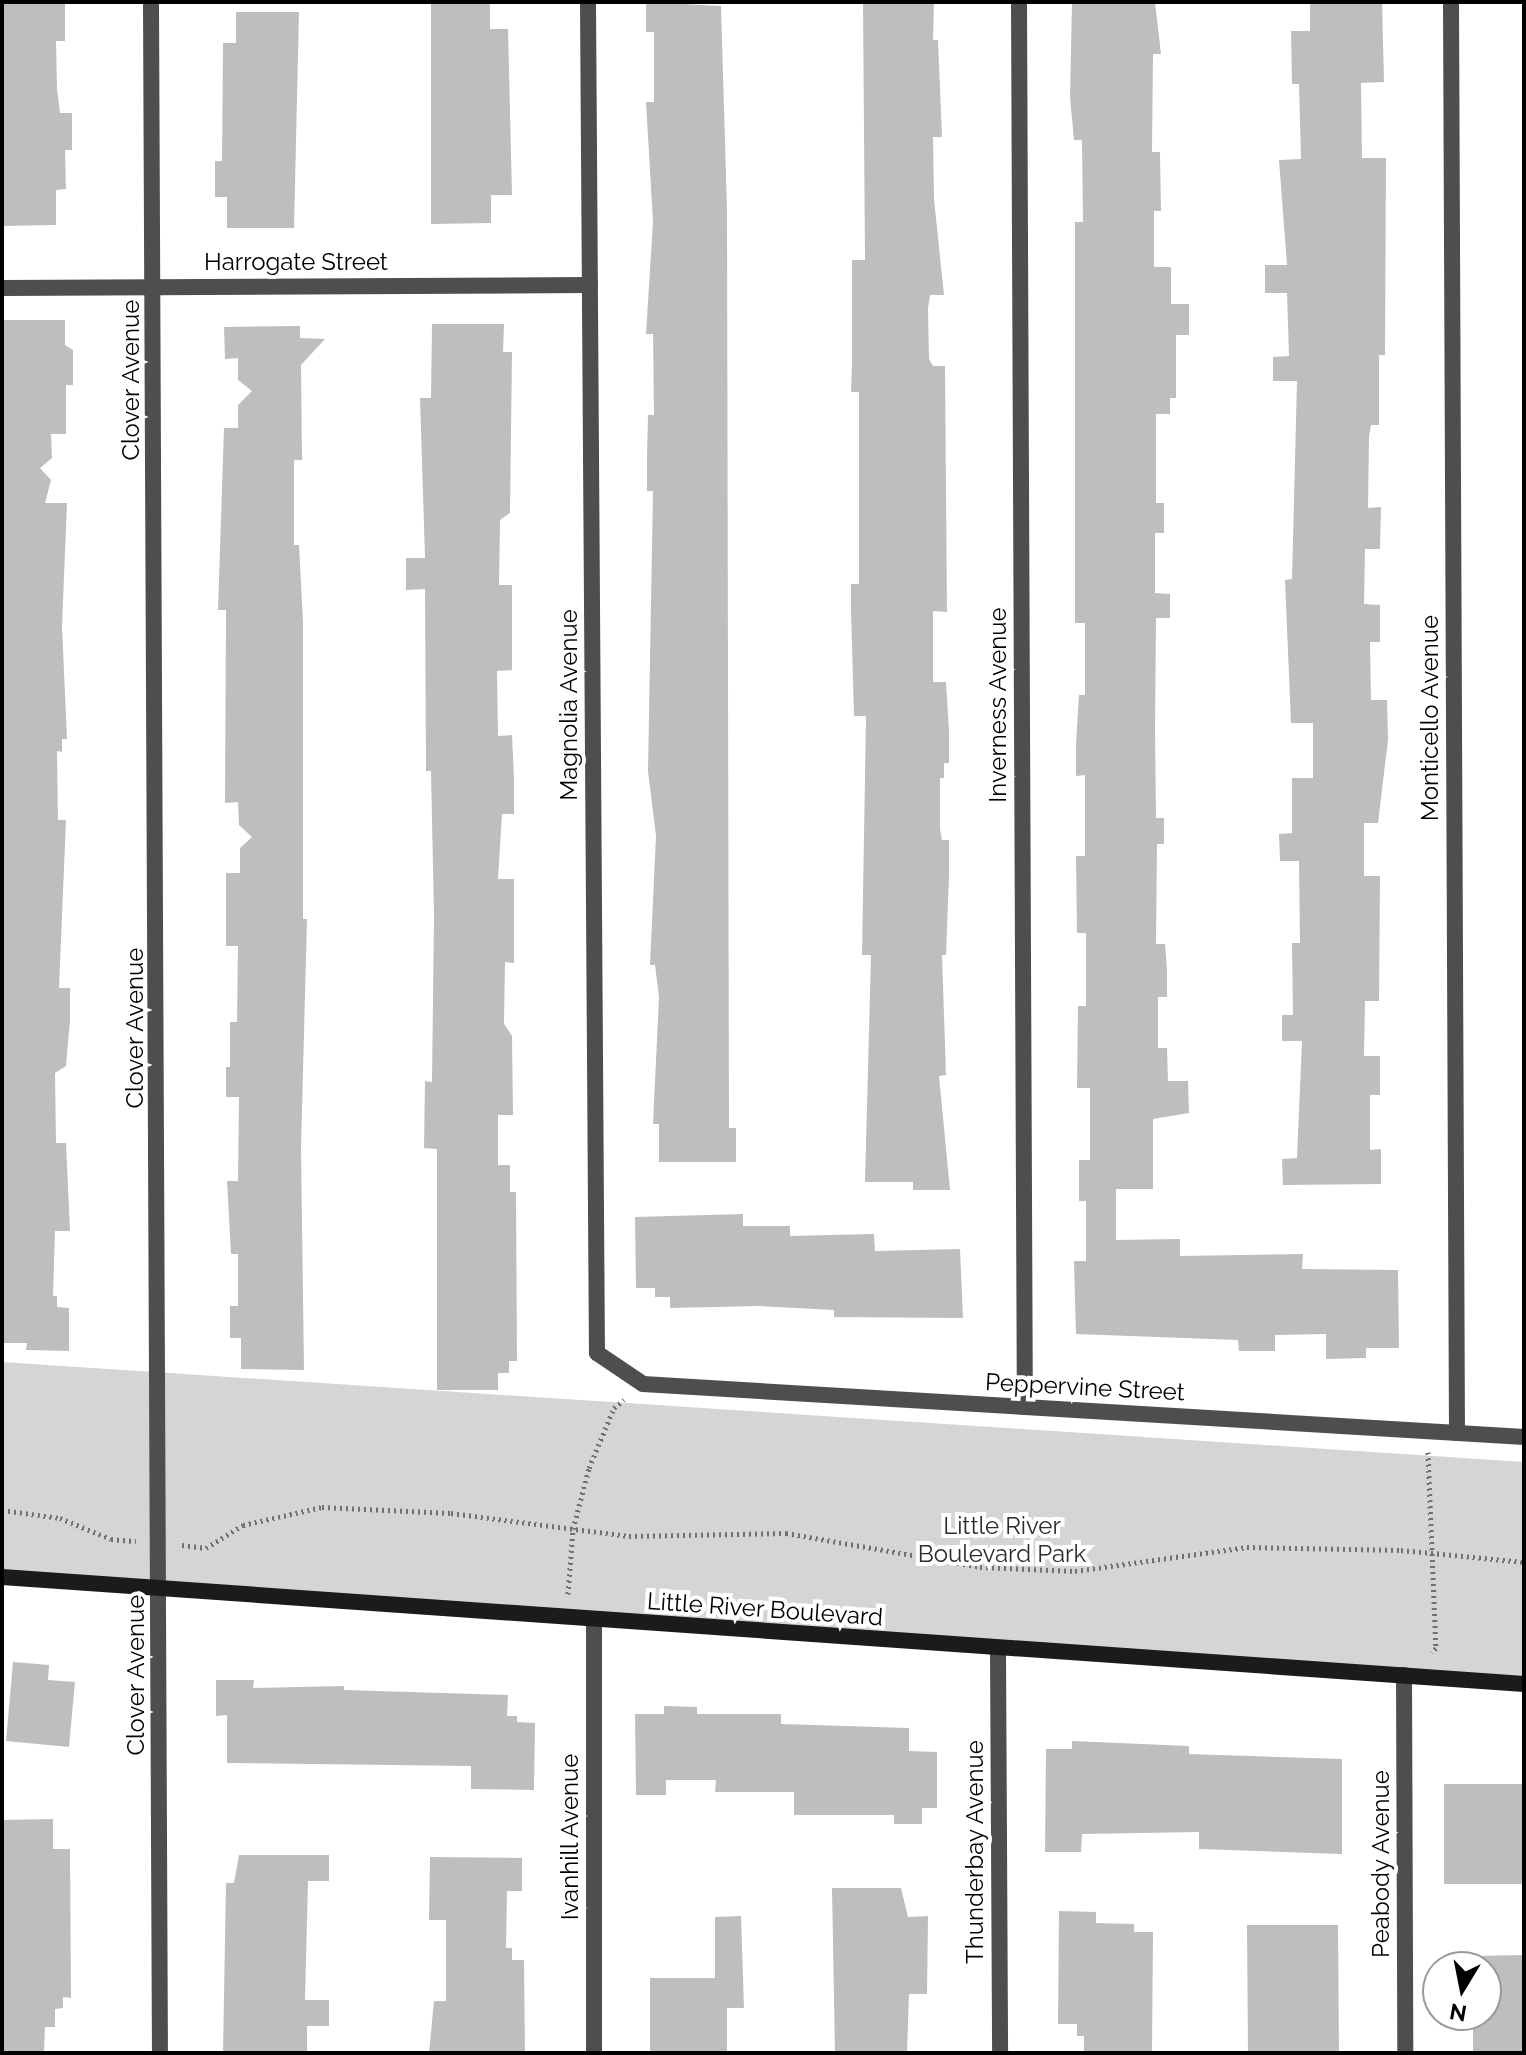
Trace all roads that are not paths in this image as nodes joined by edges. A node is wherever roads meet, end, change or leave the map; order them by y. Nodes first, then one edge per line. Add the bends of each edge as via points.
1 (151, 2) edge
2 (588, 2) edge
3 (1019, 2) edge
4 (1451, 2) edge
5 (590, 285) junction
6 (154, 287) junction
7 (2, 288) edge
8 (643, 1384) joint
9 (1025, 1407) junction
10 (1457, 1433) junction
11 (1524, 1437) edge
12 (2, 1577) edge
13 (160, 1588) junction
14 (594, 1620) junction
15 (998, 1650) junction
16 (1404, 1675) junction
17 (1524, 1684) edge
18 (160, 2053) edge
19 (594, 2053) edge
20 (1000, 2053) edge
21 (1405, 2053) edge

1 - 6 street, Clover Avenue
2 - 5 street, Magnolia Avenue
3 - 9 street, Inverness Avenue
4 - 10 street, Monticello Avenue
5 - 6 street, Harrogate Street
5 - 8 street, Magnolia Avenue via 597,1353
6 - 7 street, Harrogate Street
6 - 13 street, Clover Avenue
8 - 9 street, Peppervine Street
9 - 10 street, Peppervine Street
10 - 11 street, Peppervine Street
12 - 13 street, Little River Boulevard
13 - 14 street, Little River Boulevard
13 - 18 street, Clover Avenue
14 - 15 street, Little River Boulevard
14 - 19 street, Ivanhill Avenue
15 - 16 street, Little River Boulevard
15 - 20 street, Thunderbay Avenue
16 - 17 street, Little River Boulevard
16 - 21 street, Peabody Avenue

